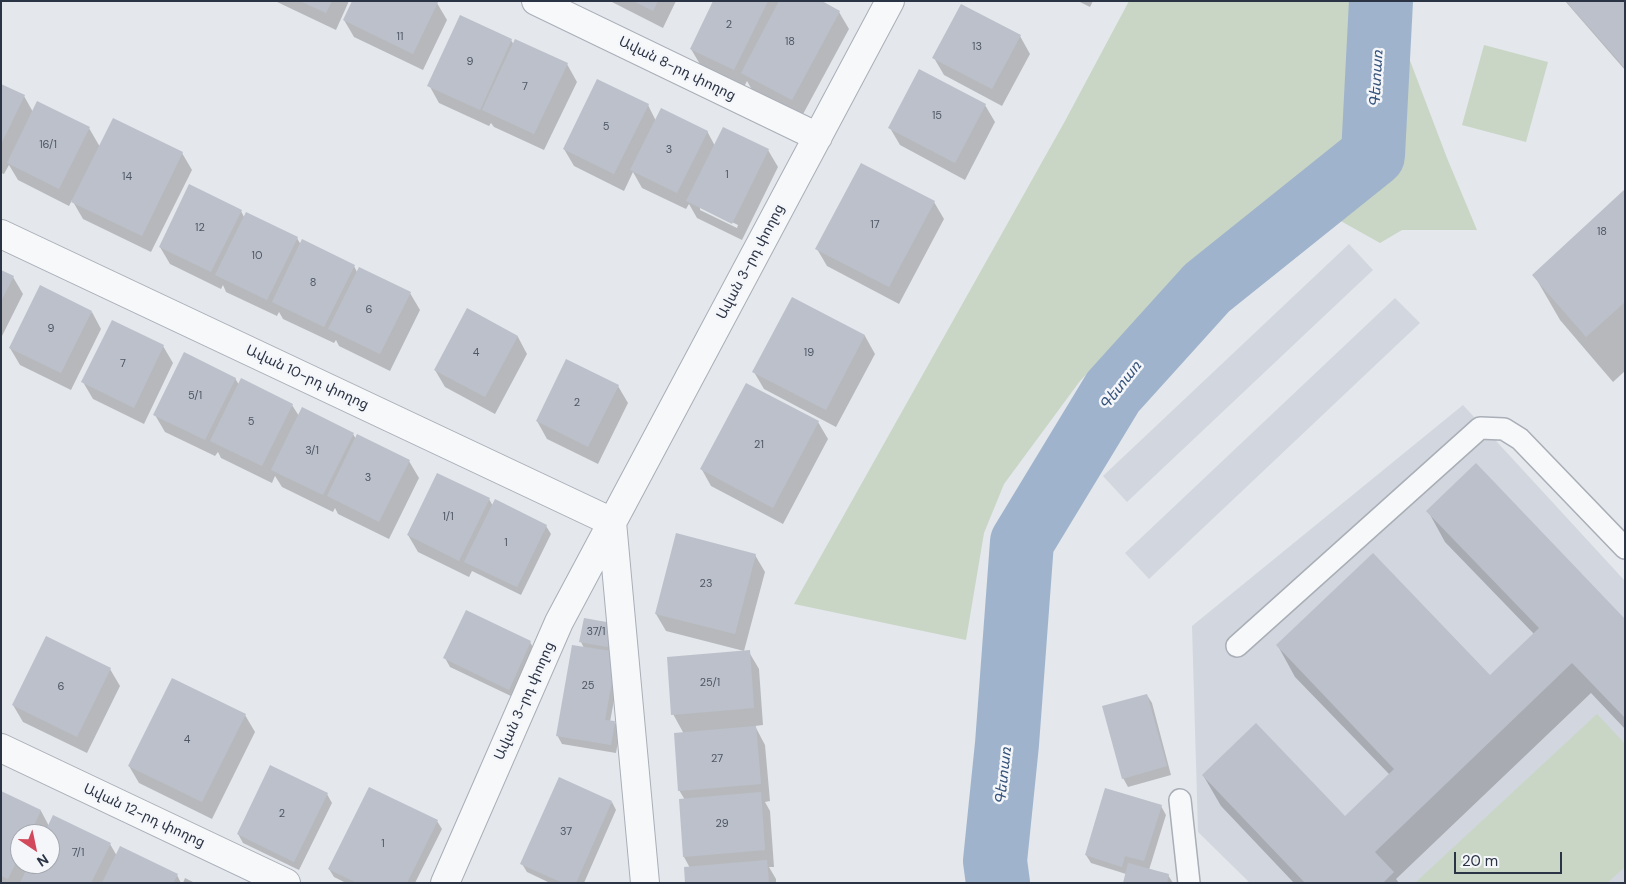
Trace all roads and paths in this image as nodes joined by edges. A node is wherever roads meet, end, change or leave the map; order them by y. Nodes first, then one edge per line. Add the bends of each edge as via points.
1 (536, 1) edge
2 (890, 1) edge
3 (818, 136) junction
4 (1, 234) edge
5 (612, 522) junction
6 (1625, 548) edge
7 (1237, 646) dead end
8 (1, 748) edge
9 (1180, 800) dead end
10 (286, 883) edge
11 (445, 883) edge
12 (645, 883) edge
13 (1190, 883) edge

1 - 3 street, Ավան 8-րդ փողոց
2 - 3 street, Ավան 3-րդ փողոց
3 - 5 street, Ավան 3-րդ փողոց
4 - 5 street, Ավան 10-րդ փողոց
5 - 11 street, Ավան 3-րդ փողոց via 560,622
5 - 12 street
6 - 7 lane via 1520,439 1504,429 1480,428
8 - 10 street, Ավան 12-րդ փողոց
9 - 13 lane

